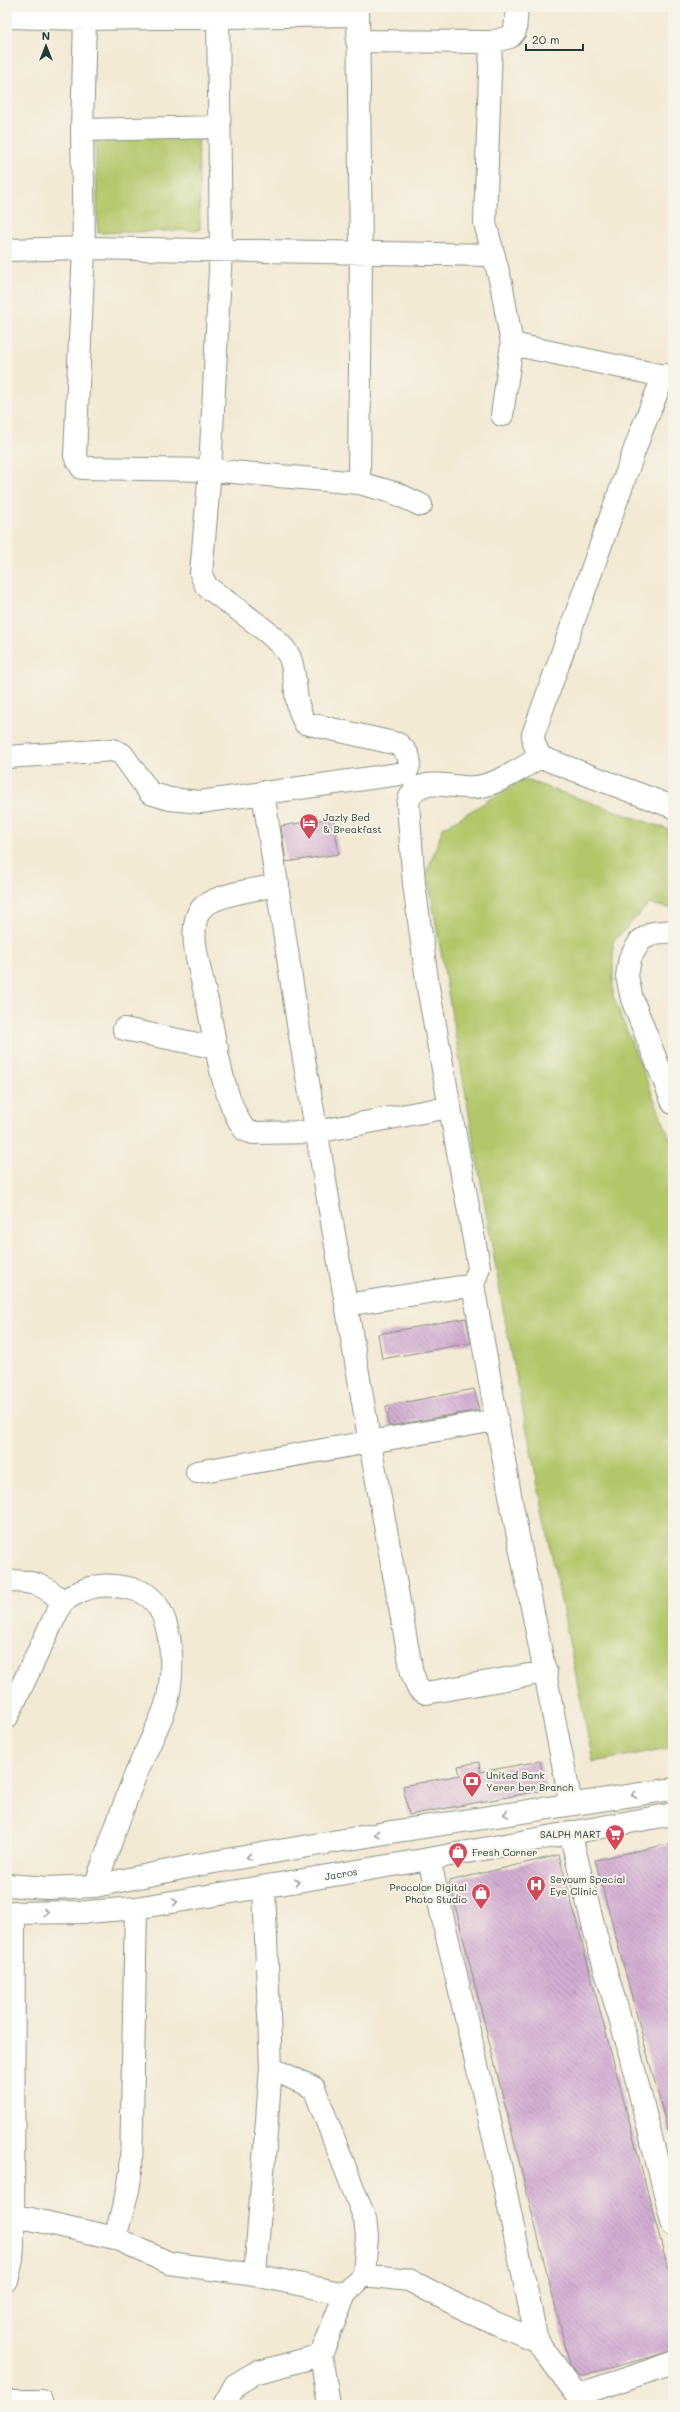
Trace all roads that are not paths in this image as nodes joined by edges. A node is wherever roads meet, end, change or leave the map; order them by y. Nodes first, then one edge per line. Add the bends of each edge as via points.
1 (517, 7) edge
2 (358, 11) edge
3 (7, 17) edge
4 (218, 18) junction
5 (85, 19) junction
6 (357, 41) junction
7 (491, 42) junction
8 (219, 127) junction
9 (82, 130) junction
10 (84, 248) junction
11 (7, 250) edge
12 (222, 250) junction
13 (361, 251) junction
14 (494, 255) junction
15 (512, 344) junction
16 (669, 376) edge
17 (502, 416) dead end
18 (210, 470) junction
19 (359, 483) junction
20 (421, 505) dead end
21 (7, 757) edge
22 (540, 757) junction
23 (411, 780) junction
24 (263, 792) junction
25 (673, 807) edge
26 (278, 885) junction
27 (673, 931) edge
28 (124, 1029) dead end
29 (217, 1048) junction
30 (673, 1103) edge
31 (449, 1107) junction
32 (316, 1132) junction
33 (473, 1285) junction
34 (346, 1305) junction
35 (496, 1420) junction
36 (370, 1443) junction
37 (197, 1472) dead end
38 (7, 1580) edge
39 (62, 1602) junction
40 (546, 1672) junction
41 (7, 1717) edge
42 (673, 1789) edge
43 (571, 1804) junction
44 (673, 1814) edge
45 (570, 1832) junction
46 (429, 1859) junction
47 (7, 1884) edge
48 (95, 1886) junction
49 (264, 1887) junction
50 (136, 1908) junction
51 (10, 1913) edge
52 (271, 2068) junction
53 (13, 2215) junction
54 (673, 2226) edge
55 (115, 2238) junction
56 (255, 2275) junction
57 (364, 2275) junction
58 (7, 2280) edge
59 (344, 2294) junction
60 (537, 2341) junction
61 (321, 2355) junction
62 (673, 2363) edge
63 (41, 2400) dead end
64 (579, 2400) edge
65 (7, 2401) edge
66 (224, 2405) edge
67 (329, 2405) edge

1 - 7 street via 516,31 510,37
2 - 4 street
2 - 6 street
3 - 5 street
4 - 5 street
4 - 8 street
5 - 9 street
6 - 7 street
6 - 13 street
7 - 14 street via 485,223
8 - 9 street
8 - 12 street
9 - 10 street
10 - 11 street
10 - 12 street
10 - 18 street via 75,456 82,468
12 - 13 street
12 - 18 street
13 - 14 street
13 - 19 street
14 - 15 street
15 - 16 street
15 - 17 street
16 - 22 street via 641,432 533,734
18 - 19 street
18 - 23 street via 201,574 206,586 279,643 290,658 297,709 305,724 398,744 409,753
19 - 20 street via 395,493
21 - 24 street via 113,750 122,754 150,793 170,799 200,802
22 - 23 street via 483,786 470,788
22 - 25 street
23 - 24 street
23 - 31 street via 408,804 414,884 428,987
24 - 26 street
26 - 29 street via 226,896 199,911 195,923 195,944
26 - 32 street
27 - 30 street via 653,933 640,941 630,958 627,976 632,999
28 - 29 street
29 - 32 street via 232,1106 245,1130 253,1133
31 - 32 street
31 - 33 street via 478,1267
32 - 34 street
33 - 34 street
33 - 35 street
34 - 36 street
35 - 36 street
35 - 40 street
36 - 37 street
36 - 40 street via 412,1673 418,1688 426,1693
38 - 39 street via 30,1581 43,1586
39 - 41 street
39 - 48 street via 95,1586 118,1585 139,1590 156,1602 169,1630 170,1688 165,1707 130,1787
40 - 43 street
42 -> 43 street
43 -> 48 street via 197,1865
44 - 45 street, Jacros
45 - 46 street, Jacros
45 - 54 street
49 -> 46 street, Jacros
46 - 60 street via 500,2160
47 - 48 street via 48,1888
50 -> 49 street, Jacros
49 - 52 street
51 -> 50 street, Jacros via 86,1912
50 - 55 street via 131,2171
51 - 53 street
52 - 56 street
52 - 57 street via 314,2088 365,2218 367,2236
53 - 55 street
53 - 58 street via 12,2260
55 - 56 street via 170,2263
56 - 59 street
57 - 59 street
57 - 60 street via 409,2280 470,2312
59 - 61 street
60 - 64 street
61 - 66 street via 255,2373 235,2385
61 - 67 street
62 - 64 street
63 - 65 street

